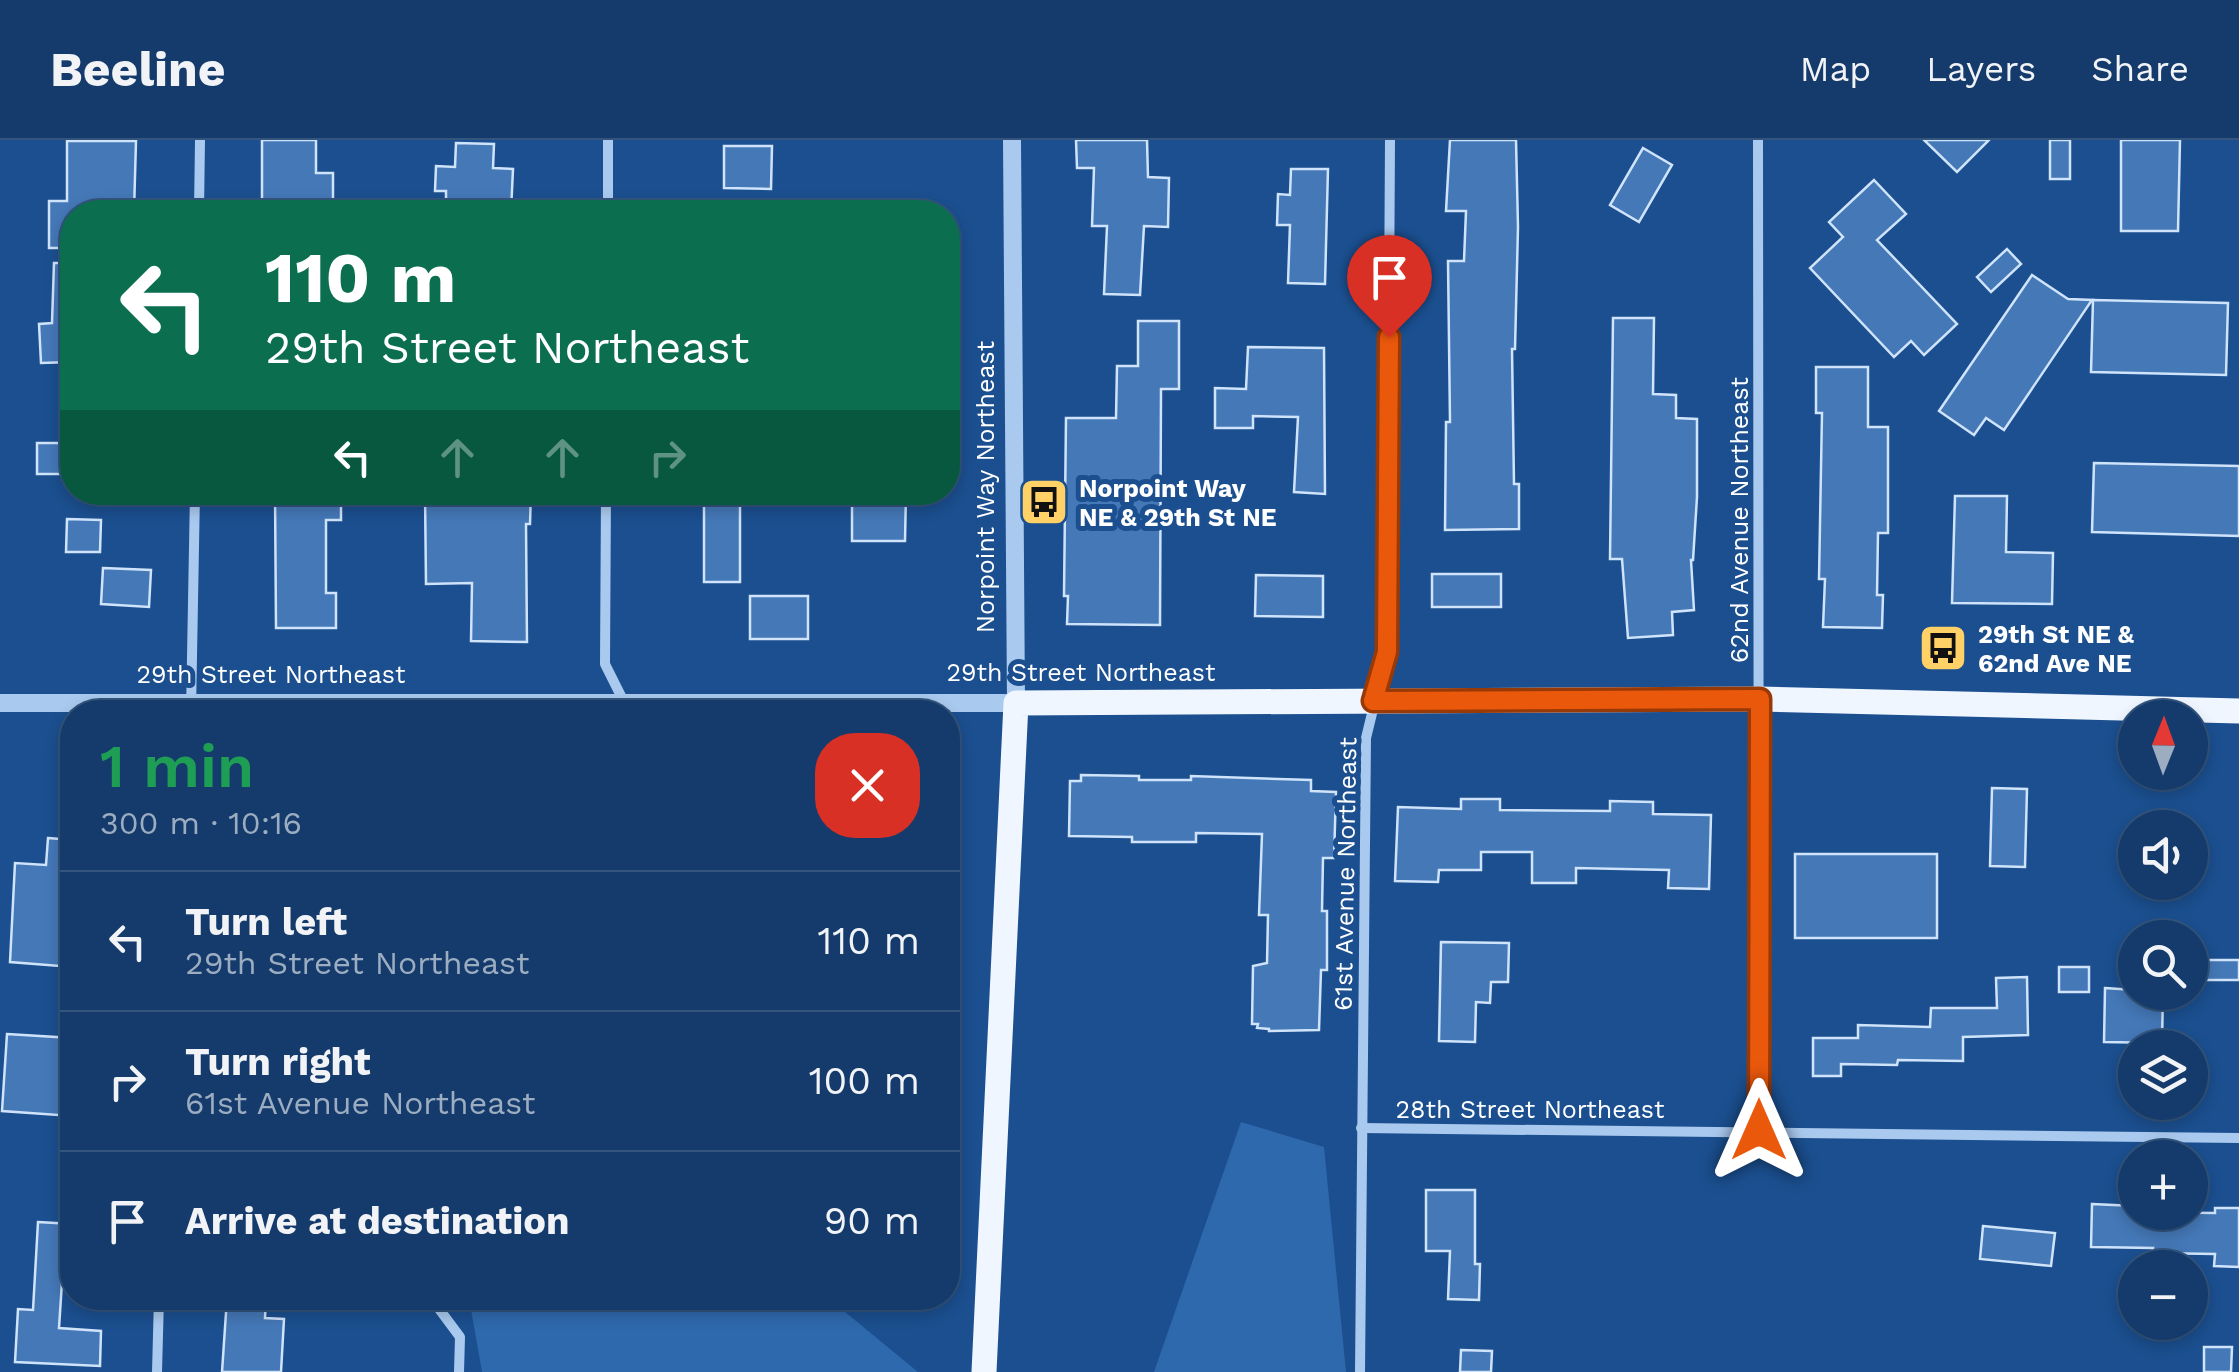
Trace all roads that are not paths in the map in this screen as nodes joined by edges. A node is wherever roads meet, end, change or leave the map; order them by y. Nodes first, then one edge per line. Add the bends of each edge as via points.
1 (200, 140) edge
2 (608, 140) edge
3 (1012, 140) edge
4 (1390, 140) edge
5 (1758, 140) edge
6 (199, 200) edge
7 (608, 200) edge
8 (195, 505) edge
9 (606, 505) edge
10 (1760, 699) junction
11 (191, 700) edge
12 (622, 700) edge
13 (1373, 701) junction
14 (0, 703) edge
15 (1016, 703) junction
16 (960, 704) edge
17 (60, 705) edge
18 (2239, 711) edge
19 (1361, 1128) junction
20 (1759, 1130) junction
21 (2239, 1138) edge
22 (159, 1310) edge
23 (440, 1310) edge
24 (157, 1372) edge
25 (459, 1372) edge
26 (984, 1372) edge
27 (1360, 1372) edge

1 - 6 street
2 - 7 street
3 - 15 street, Norpoint Way Northeast
4 - 13 street, 61st Avenue Northeast via 1387,652
5 - 10 street, 62nd Avenue Northeast
8 - 11 street
9 - 12 street via 605,664
10 - 13 main road, 29th Street Northeast
10 - 18 main road, 29th Street Northeast
10 - 20 street, 62nd Avenue Northeast
13 - 15 main road, 29th Street Northeast
13 - 19 street, 61st Avenue Northeast via 1366,738
14 - 17 street, 29th Street Northeast
15 - 16 street, 29th Street Northeast
15 - 26 main road, Norpoint Way Northeast
19 - 20 street, 28th Street Northeast
19 - 27 street, 61st Avenue Northeast
20 - 21 street, 28th Street Northeast
22 - 24 street
23 - 25 street via 460,1337

